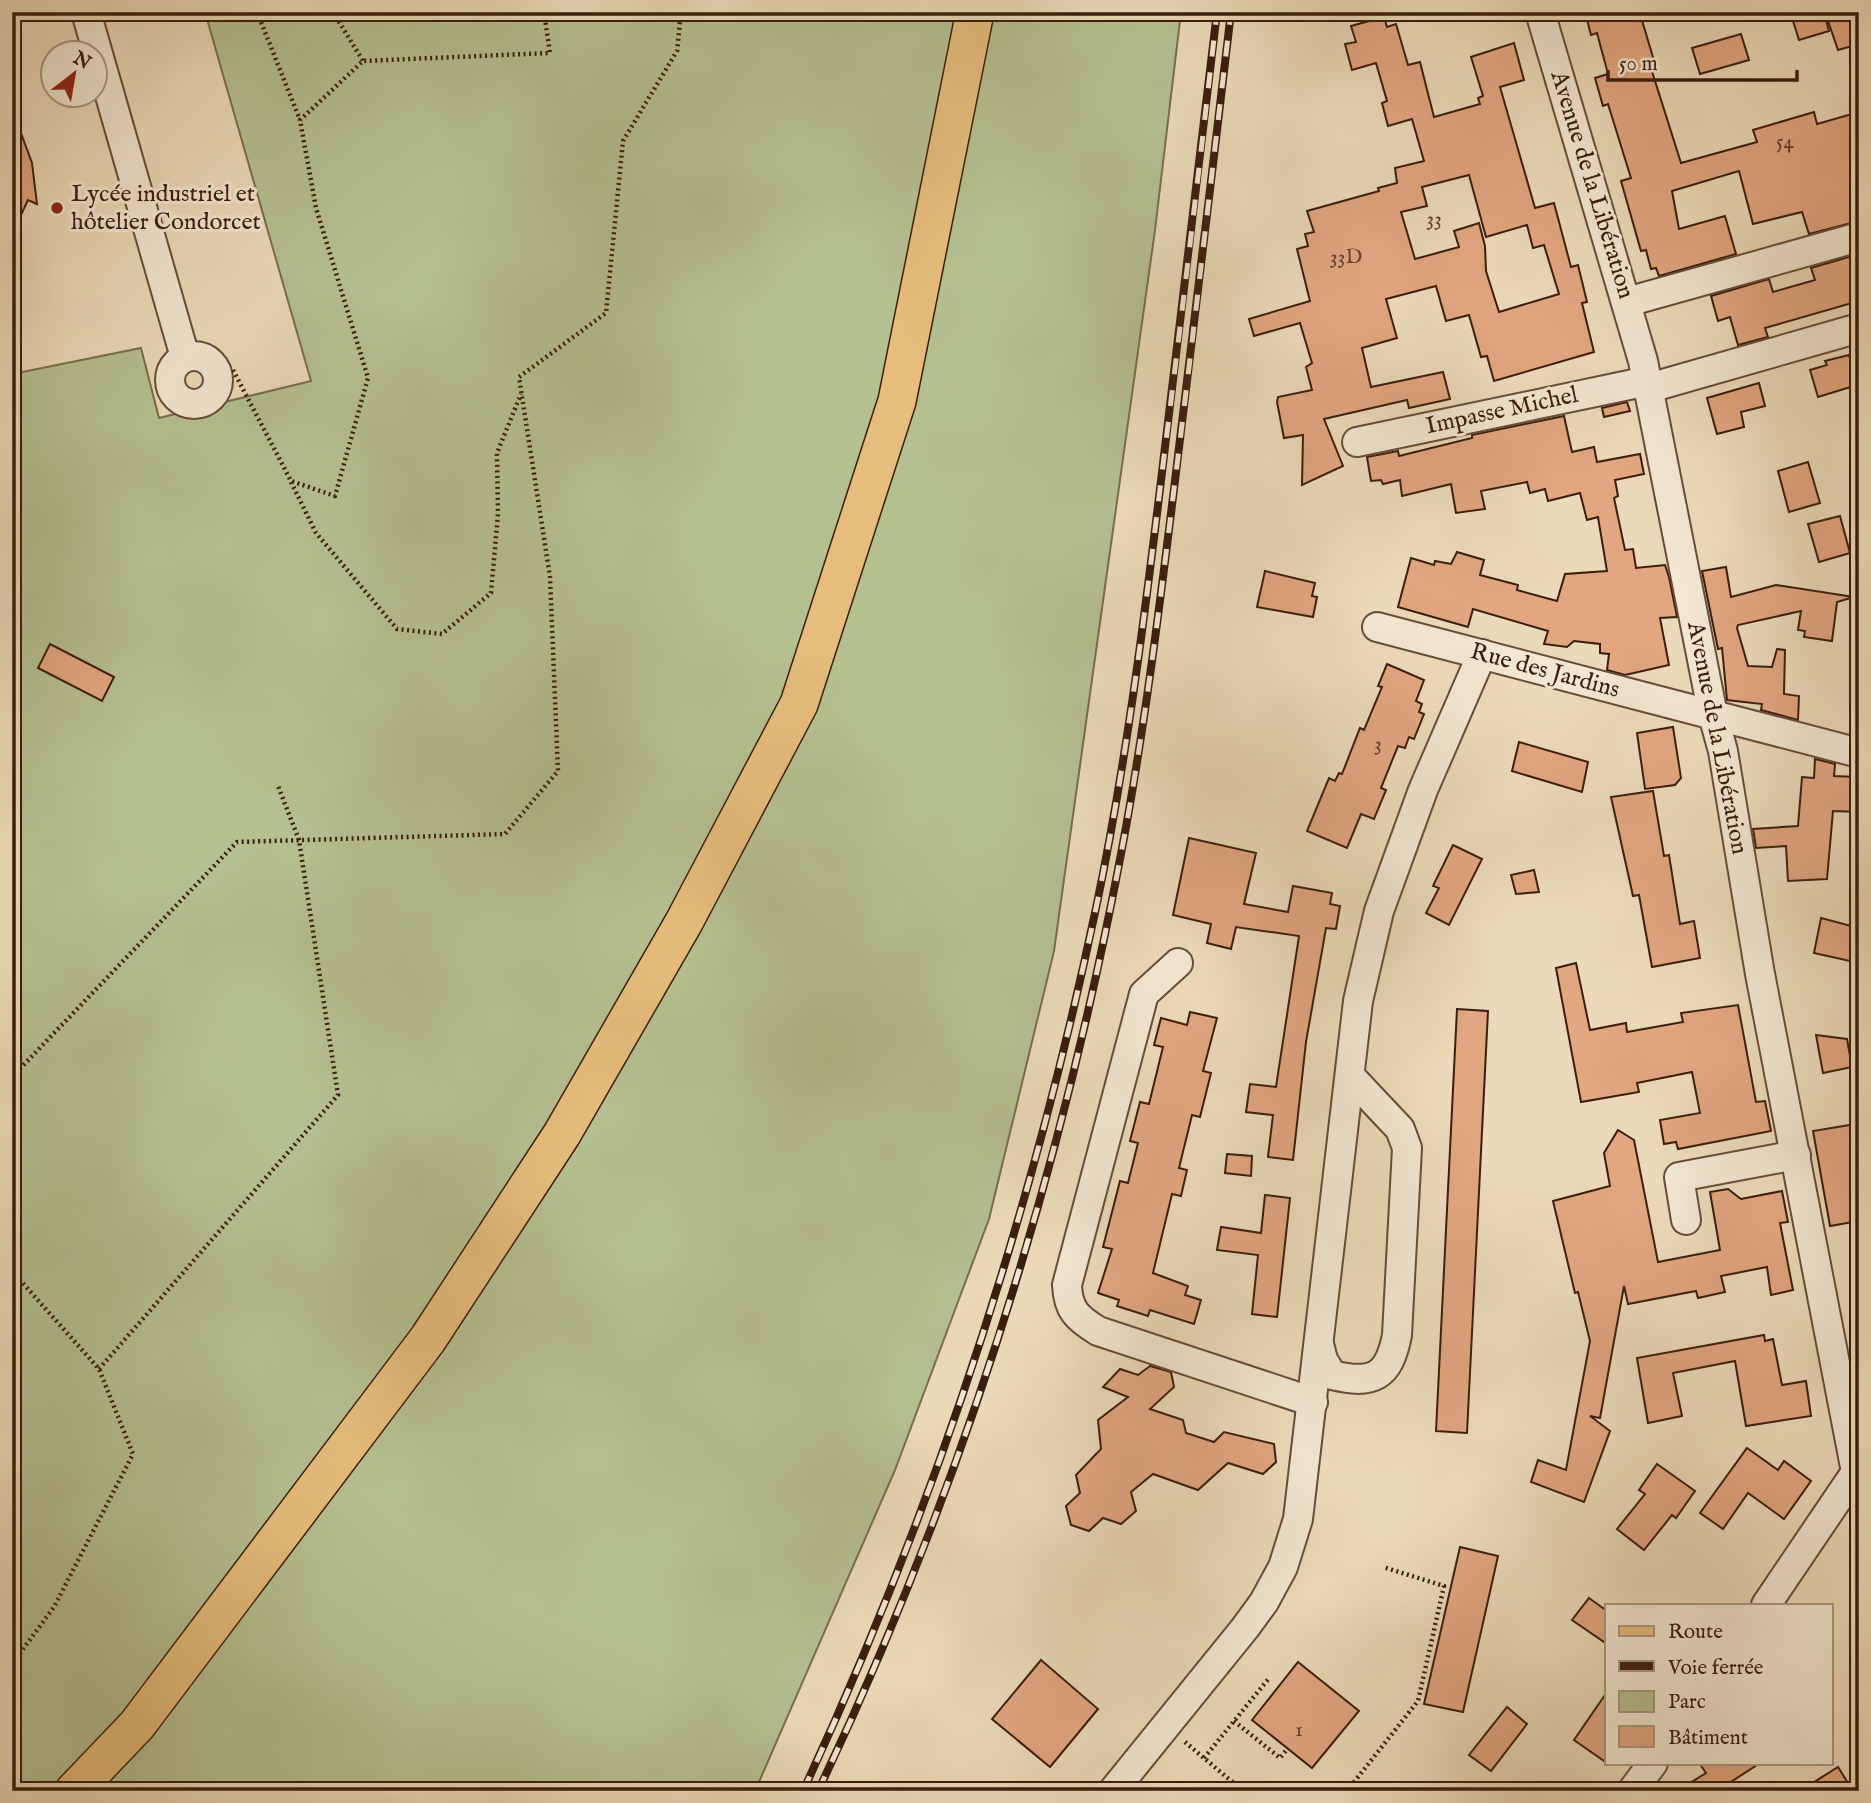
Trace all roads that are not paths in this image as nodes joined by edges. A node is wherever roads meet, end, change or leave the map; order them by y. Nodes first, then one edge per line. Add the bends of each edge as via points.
1 (86, 12) edge
2 (975, 12) edge
3 (1539, 12) edge
4 (1859, 237) edge
5 (1626, 302) junction
6 (1859, 328) edge
7 (185, 357) dead end
8 (1648, 384) junction
9 (1357, 442) dead end
10 (1377, 627) dead end
11 (1482, 654) junction
12 (1713, 715) junction
13 (1859, 752) edge
14 (1178, 963) dead end
15 (1351, 1077) junction
16 (1796, 1155) junction
17 (1686, 1220) dead end
18 (1319, 1343) junction
19 (1313, 1402) junction
20 (1857, 1472) edge
21 (1767, 1604) edge
22 (137, 1725) junction
23 (1652, 1764) edge
24 (74, 1791) edge
25 (101, 1791) edge
26 (1113, 1791) edge
27 (1633, 1791) edge

1 - 7 street
2 - 22 main road via 897,401 799,704 684,922 562,1134 428,1339
3 - 5 street, Avenue de la Libération
4 - 5 street
5 - 8 street, Avenue de la Libération
6 - 8 street, Impasse Michel
8 - 9 street, Impasse Michel
8 - 12 street, Avenue de la Libération
10 - 11 street, Rue des Jardins
11 - 12 street, Rue des Jardins
11 - 15 street via 1423,790 1379,911 1358,1001
12 - 13 street, Rue des Jardins
12 - 16 street, Avenue de la Libération
14 - 19 street via 1144,994 1066,1285 1068,1304 1078,1319 1098,1331
15 - 18 street
15 - 18 street via 1400,1129 1407,1148 1397,1335 1392,1362 1374,1376 1355,1380 1332,1375
16 - 17 street via 1679,1177
16 - 20 street, Avenue de la Libération
18 - 19 street
19 - 26 street via 1298,1519 1283,1567 1264,1602
20 - 21 street
22 - 24 main road
22 - 25 main road
23 - 27 street

